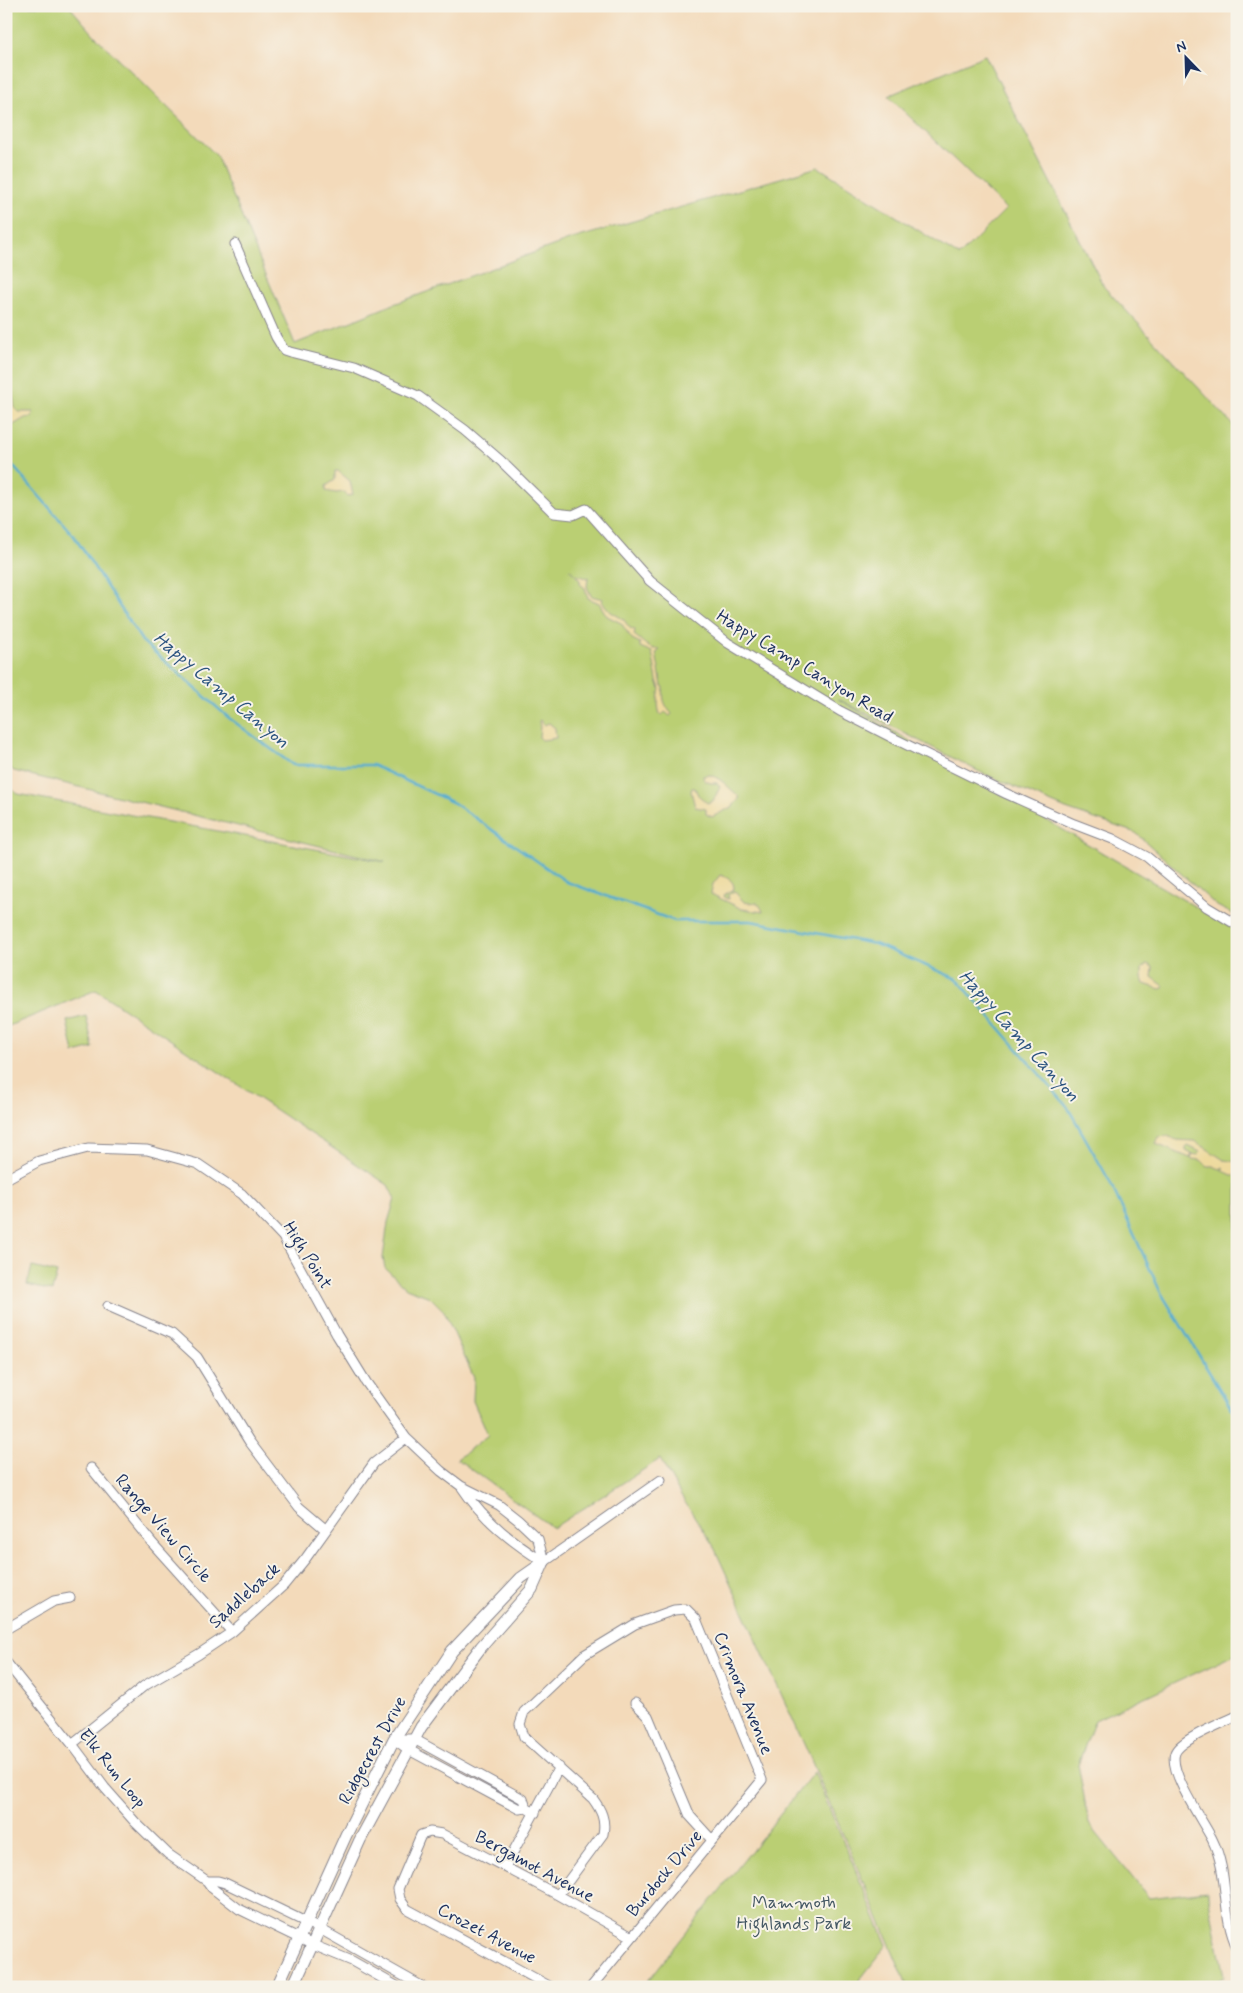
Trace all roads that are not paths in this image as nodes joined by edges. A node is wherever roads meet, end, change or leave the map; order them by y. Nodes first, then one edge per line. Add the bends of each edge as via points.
1 (236, 244) dead end
2 (1237, 925) edge
3 (6, 1179) edge
4 (108, 1306) dead end
5 (406, 1438) junction
6 (91, 1468) dead end
7 (661, 1480) dead end
8 (460, 1486) junction
9 (490, 1501) junction
10 (482, 1513) junction
11 (325, 1530) junction
12 (544, 1562) junction
13 (70, 1598) dead end
14 (6, 1629) edge
15 (232, 1632) junction
16 (6, 1662) edge
17 (635, 1703) dead end
18 (1237, 1716) edge
19 (394, 1739) junction
20 (414, 1739) junction
21 (72, 1744) junction
22 (409, 1750) junction
23 (559, 1767) junction
24 (762, 1780) joint
25 (531, 1811) junction
26 (712, 1840) junction
27 (505, 1868) junction
28 (207, 1881) junction
29 (558, 1895) junction
30 (407, 1909) joint
31 (308, 1922) junction
32 (320, 1929) junction
33 (632, 1937) junction
34 (300, 1938) junction
35 (313, 1945) junction
36 (1237, 1947) edge
37 (1237, 1981) edge
38 (277, 1987) edge
39 (293, 1987) edge
40 (398, 1987) edge
41 (424, 1987) edge
42 (551, 1987) edge
43 (590, 1987) edge
44 (1231, 1987) edge

1 - 2 street, Happy Camp Canyon Road via 284,350 348,366 418,396 465,430 554,513 573,515 586,509 650,581 728,643 840,711 1007,794 1147,857 1207,907
3 - 5 street, High Point via 39,1161 88,1148 146,1150 198,1164 242,1194 283,1237 337,1335
4 - 11 street via 172,1334 197,1357 250,1441 299,1507
5 - 8 street, High Point
5 - 11 street, Saddleback via 374,1463
6 - 15 street, Range View Circle via 153,1544
7 - 12 street, Ridgecrest Drive
8 - 9 street, High Point
8 - 10 street, High Point
9 - 10 street via 481,1509
9 - 12 street, High Point via 499,1504 538,1539
10 - 12 street, High Point via 521,1548
11 - 15 street, Saddleback via 284,1584
12 - 19 street, Ridgecrest Drive via 520,1578 452,1651
12 - 20 street, Ridgecrest Drive via 532,1589 482,1647
13 - 14 street via 54,1601
15 - 21 street, Saddleback via 144,1686
16 - 21 street, Elk Run Loop
17 - 26 street via 648,1716 690,1816
18 - 36 street via 1185,1742 1175,1752 1174,1765 1218,1854 1224,1872 1229,1924
19 - 20 street
19 - 22 street
19 - 31 street, Ridgecrest Drive via 346,1835
20 - 22 street, Ridgecrest Drive
20 - 25 street via 523,1799
21 - 28 street, Elk Run Loop via 135,1822 168,1854
22 - 25 street via 519,1809
22 - 32 street, Ridgecrest Drive via 360,1840
23 - 24 street, Crimora Avenue via 520,1730 524,1712 584,1655 635,1624 686,1609 696,1619
23 - 25 street
23 - 29 street via 593,1799 605,1824 603,1834
24 - 26 street, Burdock Drive
25 - 27 street
26 - 33 street, Burdock Drive
27 - 29 street, Bergamot Avenue
27 - 30 street, Bergamot Avenue via 442,1834 430,1832 422,1835 398,1889
28 - 31 street, Elk Run Loop via 225,1883
28 - 34 street, Elk Run Loop via 239,1909
29 - 33 street, Bergamot Avenue
30 - 42 street, Crozet Avenue
31 - 32 street, Elk Run Loop
31 - 34 street, Ridgecrest Drive
32 - 35 street, Ridgecrest Drive
32 - 41 street, Elk Run Loop
33 - 43 street, Burdock Drive
34 - 35 street, Elk Run Loop
34 - 38 street, Ridgecrest Drive
35 - 39 street, Ridgecrest Drive
35 - 40 street, Elk Run Loop via 352,1961
37 - 44 street

